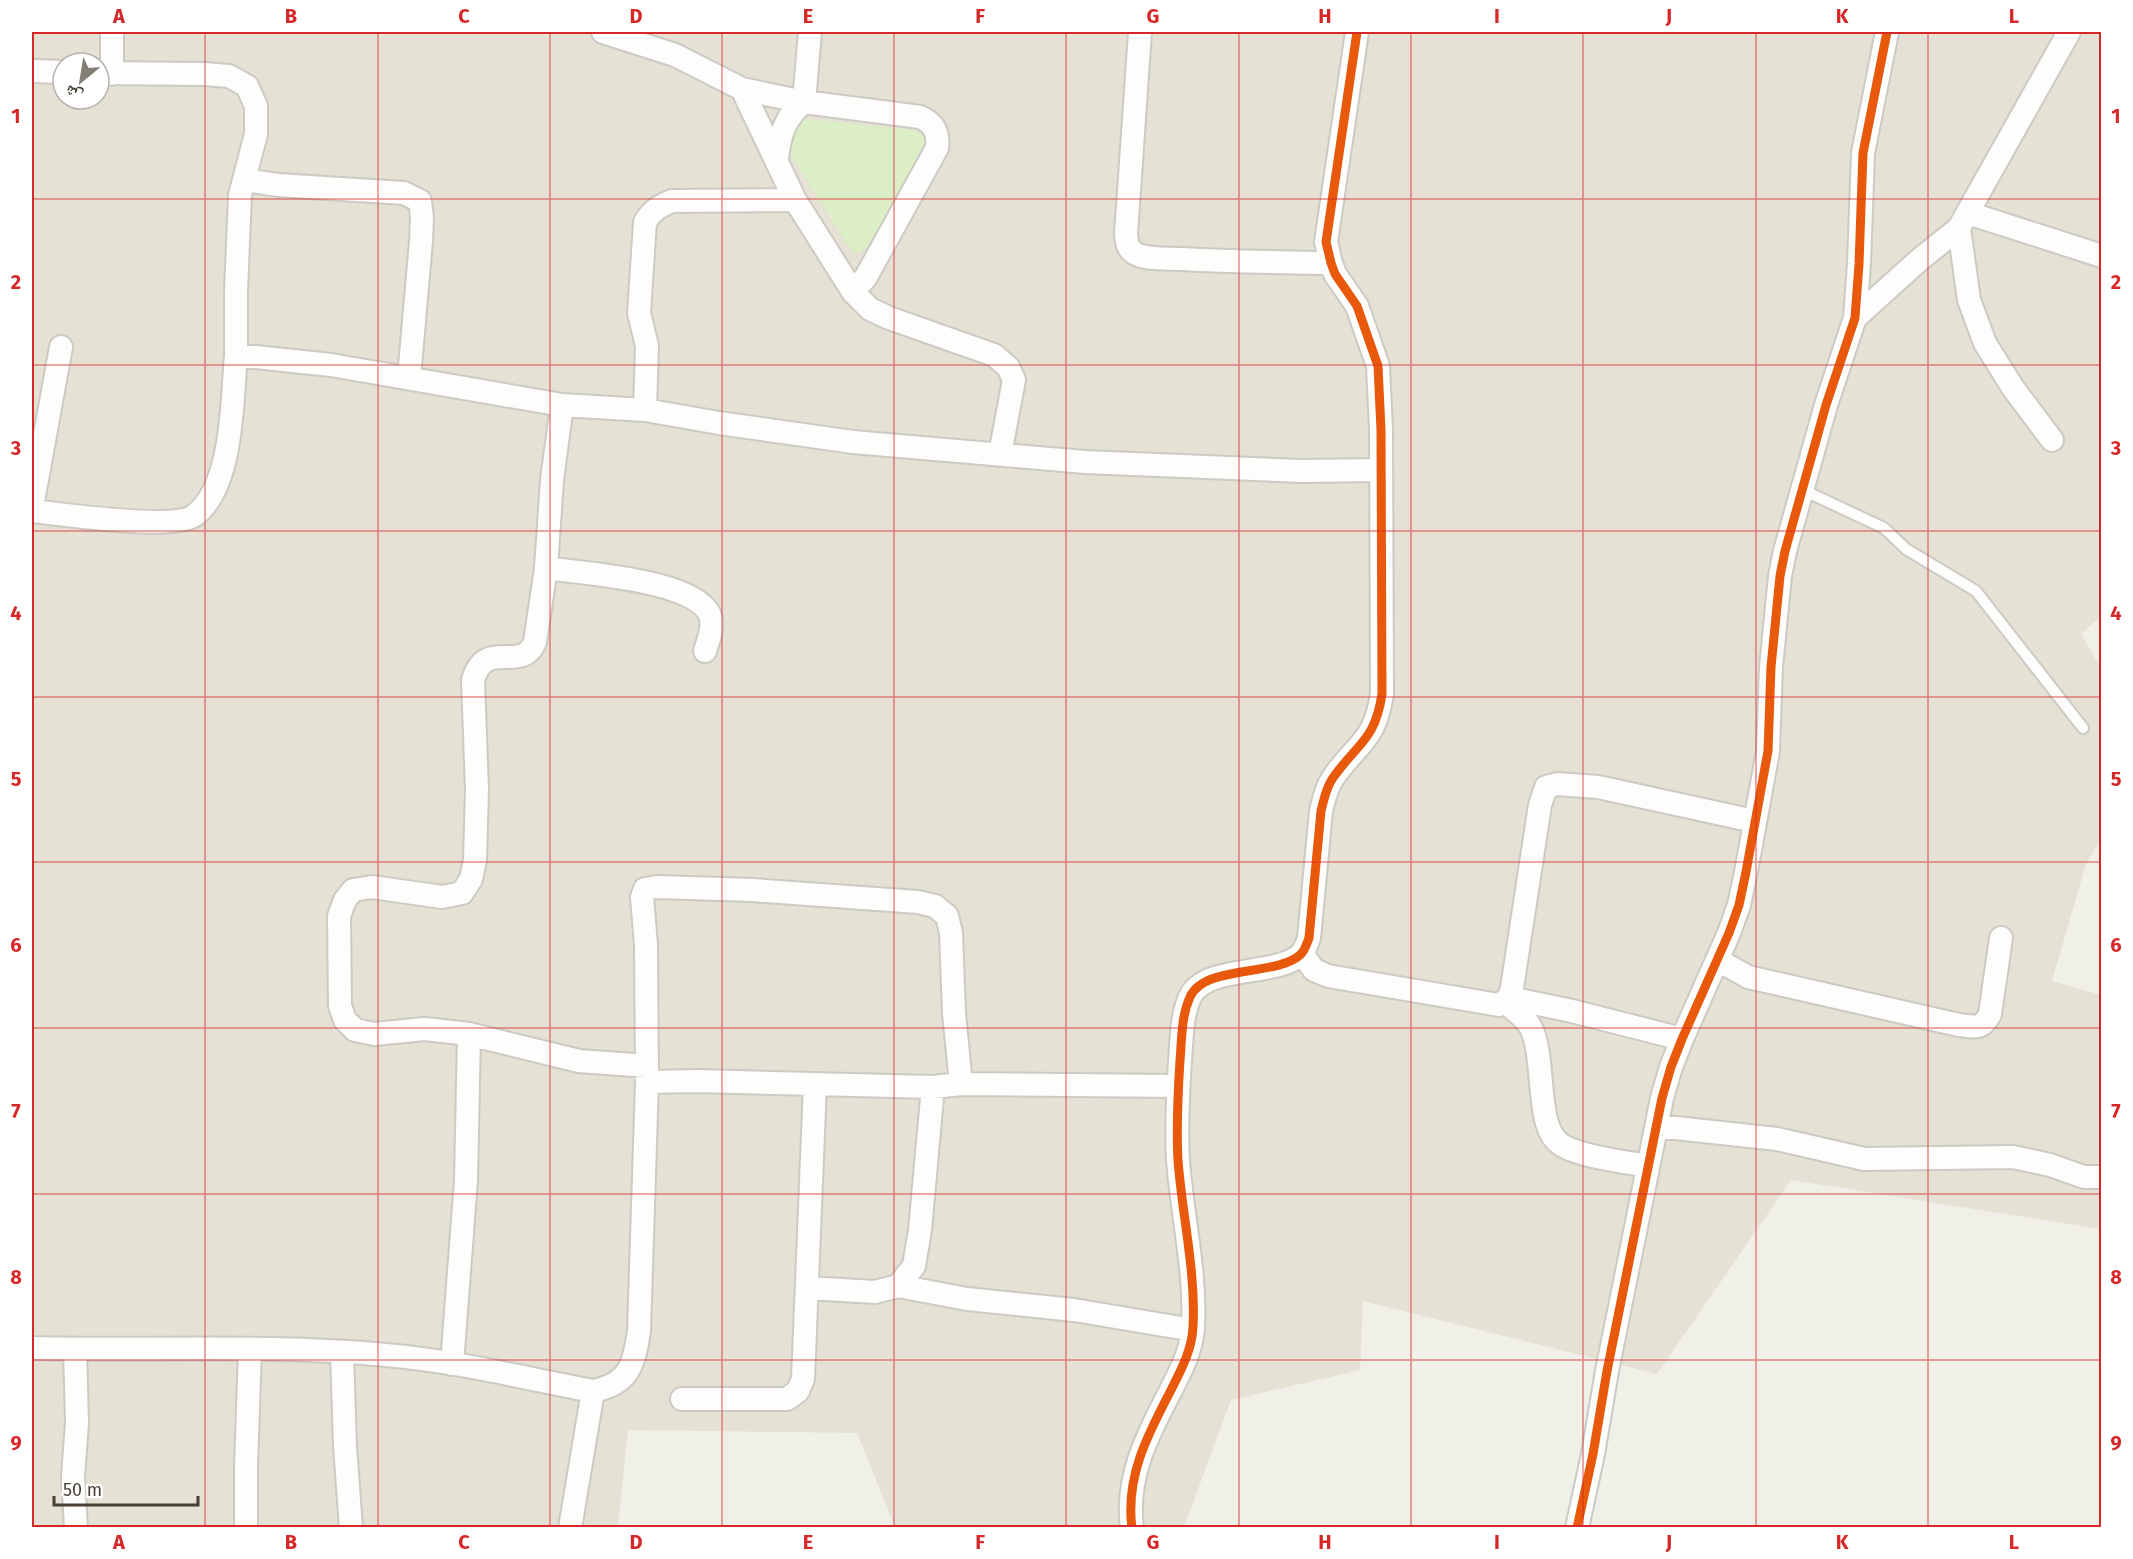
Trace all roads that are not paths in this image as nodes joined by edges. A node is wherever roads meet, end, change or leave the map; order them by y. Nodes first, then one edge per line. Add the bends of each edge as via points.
1 (112, 32) edge
2 (603, 32) edge
3 (810, 32) edge
4 (1140, 32) edge
5 (1357, 32) edge
6 (1887, 32) edge
7 (2069, 32) edge
8 (109, 51) edge
9 (32, 71) edge
10 (51, 72) edge
11 (111, 73) edge
12 (742, 88) junction
13 (804, 102) junction
14 (777, 158) junction
15 (245, 180) junction
16 (795, 200) junction
17 (1964, 221) junction
18 (2102, 256) edge
19 (1331, 263) junction
20 (853, 292) junction
21 (1855, 318) junction
22 (61, 347) dead end
23 (236, 356) junction
24 (409, 378) junction
25 (562, 405) junction
26 (645, 410) junction
27 (2052, 440) dead end
28 (1000, 454) junction
29 (1381, 470) junction
30 (1803, 490) junction
31 (32, 509) edge
32 (546, 568) junction
33 (705, 651) dead end
34 (2083, 728) dead end
35 (1754, 821) junction
36 (2001, 938) dead end
37 (1302, 953) junction
38 (1718, 960) junction
39 (1507, 1000) junction
40 (469, 1034) junction
41 (1682, 1039) junction
42 (647, 1074) junction
43 (961, 1084) junction
44 (815, 1085) junction
45 (1178, 1086) junction
46 (933, 1087) junction
47 (1657, 1126) junction
48 (1648, 1166) junction
49 (2102, 1177) edge
50 (898, 1286) junction
51 (808, 1288) junction
52 (1193, 1330) junction
53 (32, 1348) edge
54 (75, 1349) junction
55 (250, 1350) junction
56 (342, 1352) junction
57 (452, 1365) junction
58 (593, 1391) junction
59 (682, 1399) dead end
60 (76, 1527) edge
61 (246, 1527) edge
62 (351, 1527) edge
63 (570, 1527) edge
64 (1132, 1527) edge
65 (1577, 1527) edge

1 - 8 street
2 - 12 street via 675,55
3 - 13 street
4 - 19 street via 1127,246 1140,256
5 - 19 street via 1326,242
6 - 21 street via 1863,153
7 - 17 street
9 - 10 street
11 - 15 street via 229,76 247,86 256,106 256,134
12 - 13 street
12 - 14 street
13 - 14 street via 784,123
13 - 20 street via 921,117 937,132 933,155 866,277
14 - 16 street
15 - 23 street via 240,195
15 - 24 street via 404,193 420,201 422,218
16 - 20 street
16 - 26 street via 672,201 650,213 645,222 639,313 646,346
17 - 18 street
17 - 21 street
17 - 27 street via 1969,300 1985,343
19 - 29 street via 1357,306 1378,366
20 - 28 street via 870,309 994,355 1008,367 1014,380
21 - 30 street
22 - 31 street
23 - 24 street via 331,365
23 - 31 street via 226,454 211,496 193,517 164,523
24 - 25 street
25 - 26 street
25 - 32 street
26 - 28 street via 853,442
28 - 29 street via 1268,470
29 - 37 street via 1379,714 1371,733 1334,776 1326,792 1309,938
30 - 34 lane via 1884,528 1906,549 1976,591
30 - 35 street via 1780,576 1768,751
32 - 33 street via 662,585 689,595 702,604 711,618
32 - 40 street via 531,651 523,656 492,657 476,668 473,680 477,790 476,860 471,879 462,892 442,897 372,887 353,890 339,916 340,1006 345,1020 355,1030 374,1034 425,1029
35 - 38 street via 1739,904
35 - 39 street via 1598,787 1546,787
36 - 38 street via 1990,1014 1980,1026 1959,1025 1763,981
37 - 39 street via 1314,970 1328,976 1490,1005
37 - 45 street via 1289,962 1220,976 1191,995 1184,1017
38 - 41 street
39 - 41 street via 1572,1011
39 - 48 street via 1531,1027 1540,1063 1544,1113 1558,1143 1574,1151
40 - 42 street
40 - 57 street via 466,1180
41 - 47 street
42 - 43 street via 642,897 645,889 752,890 918,902 934,906 947,916
42 - 44 street
42 - 58 street via 642,1286 636,1351 631,1369 620,1381
43 - 45 street
43 - 46 street
44 - 46 street
44 - 51 street
45 - 52 street via 1178,1158 1194,1304
46 - 50 street via 914,1266
47 - 48 street
47 - 49 street via 1777,1139 1864,1159 2013,1157 2084,1177
48 - 65 street
50 - 51 street via 875,1292
50 - 52 street
51 - 59 street via 803,1378 798,1391 787,1399
52 - 64 street via 1189,1353 1138,1461 1132,1489
53 - 54 street
54 - 55 street
54 - 60 street
55 - 56 street
55 - 61 street
56 - 57 street
56 - 62 street
57 - 58 street
58 - 63 street

